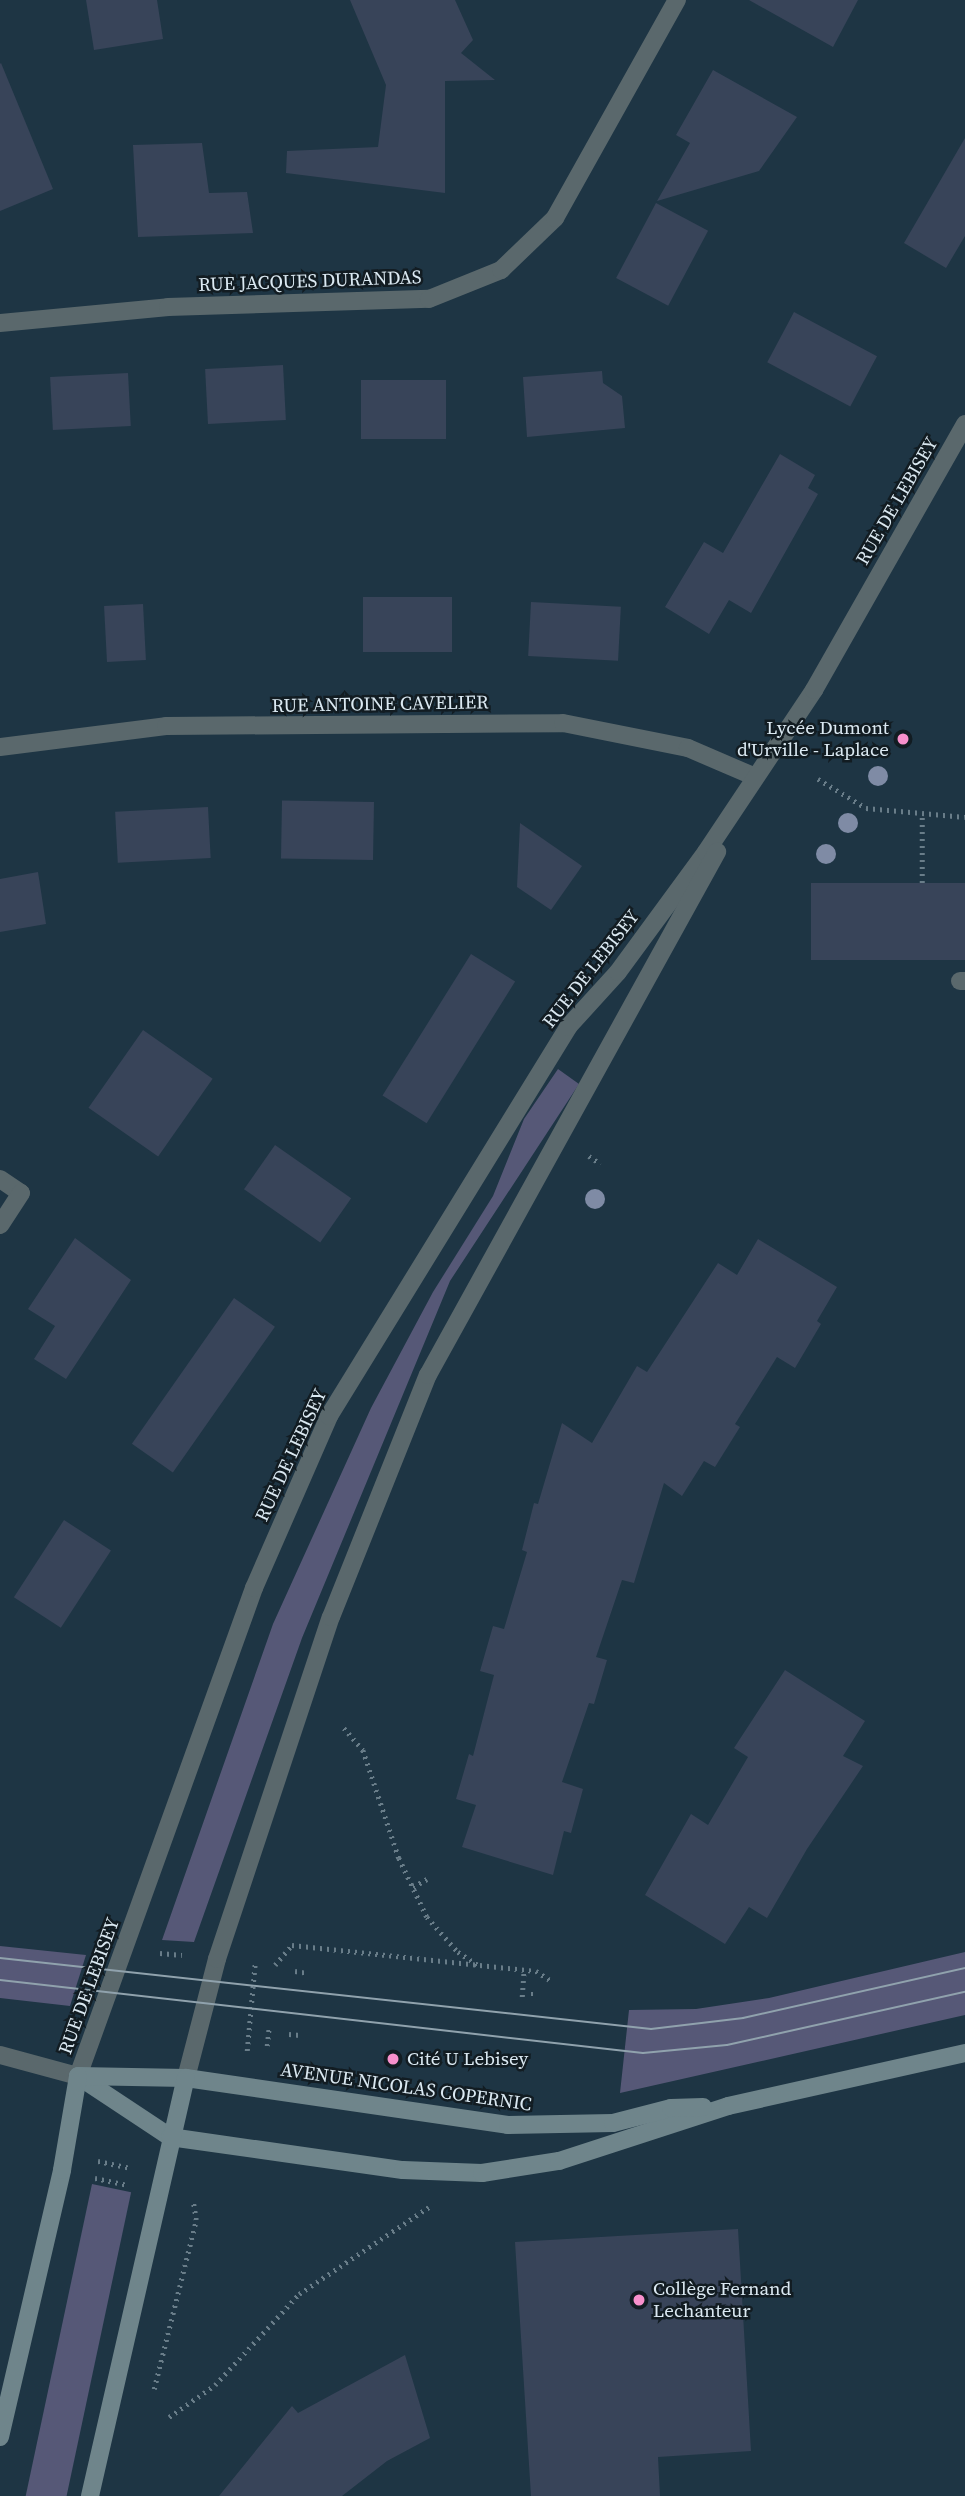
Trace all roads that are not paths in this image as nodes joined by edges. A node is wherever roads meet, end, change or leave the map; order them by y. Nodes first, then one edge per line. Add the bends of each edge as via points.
1 (677, 0) edge
2 (0, 323) edge
3 (965, 424) edge
4 (0, 747) edge
5 (753, 776) junction
6 (0, 1180) edge
7 (0, 1225) edge
8 (965, 2053) edge
9 (0, 2055) edge
10 (78, 2076) junction
11 (186, 2078) junction
12 (728, 2106) junction
13 (170, 2137) junction
14 (0, 2437) edge
15 (90, 2496) edge

1 - 2 street, RUE JACQUES DURANDAS via 555,218 501,270 429,299 168,307
3 - 5 street, RUE DE LEBISEY via 814,690
4 - 5 street, RUE ANTOINE CAVELIER via 166,726 563,723 688,748
5 - 10 street, RUE DE LEBISEY via 698,863 618,971 568,1027 329,1416 254,1588
5 - 11 street, RUE DE LEBISEY via 714,859 428,1375 331,1617 217,1959
6 - 7 street via 21,1193
8 - 12 main road, AVENUE NICOLAS COPERNIC
9 - 10 street, RUE DE LEBISEY
10 - 11 main road, AVENUE NICOLAS COPERNIC
10 - 13 main road, AVENUE NICOLAS COPERNIC
10 - 14 main road via 62,2169
11 - 12 main road, AVENUE NICOLAS COPERNIC via 508,2124 601,2124 671,2108
11 - 13 main road, RUE DE LEBISEY
12 - 13 main road, AVENUE NICOLAS COPERNIC via 559,2161 482,2173 403,2170
13 - 15 main road

